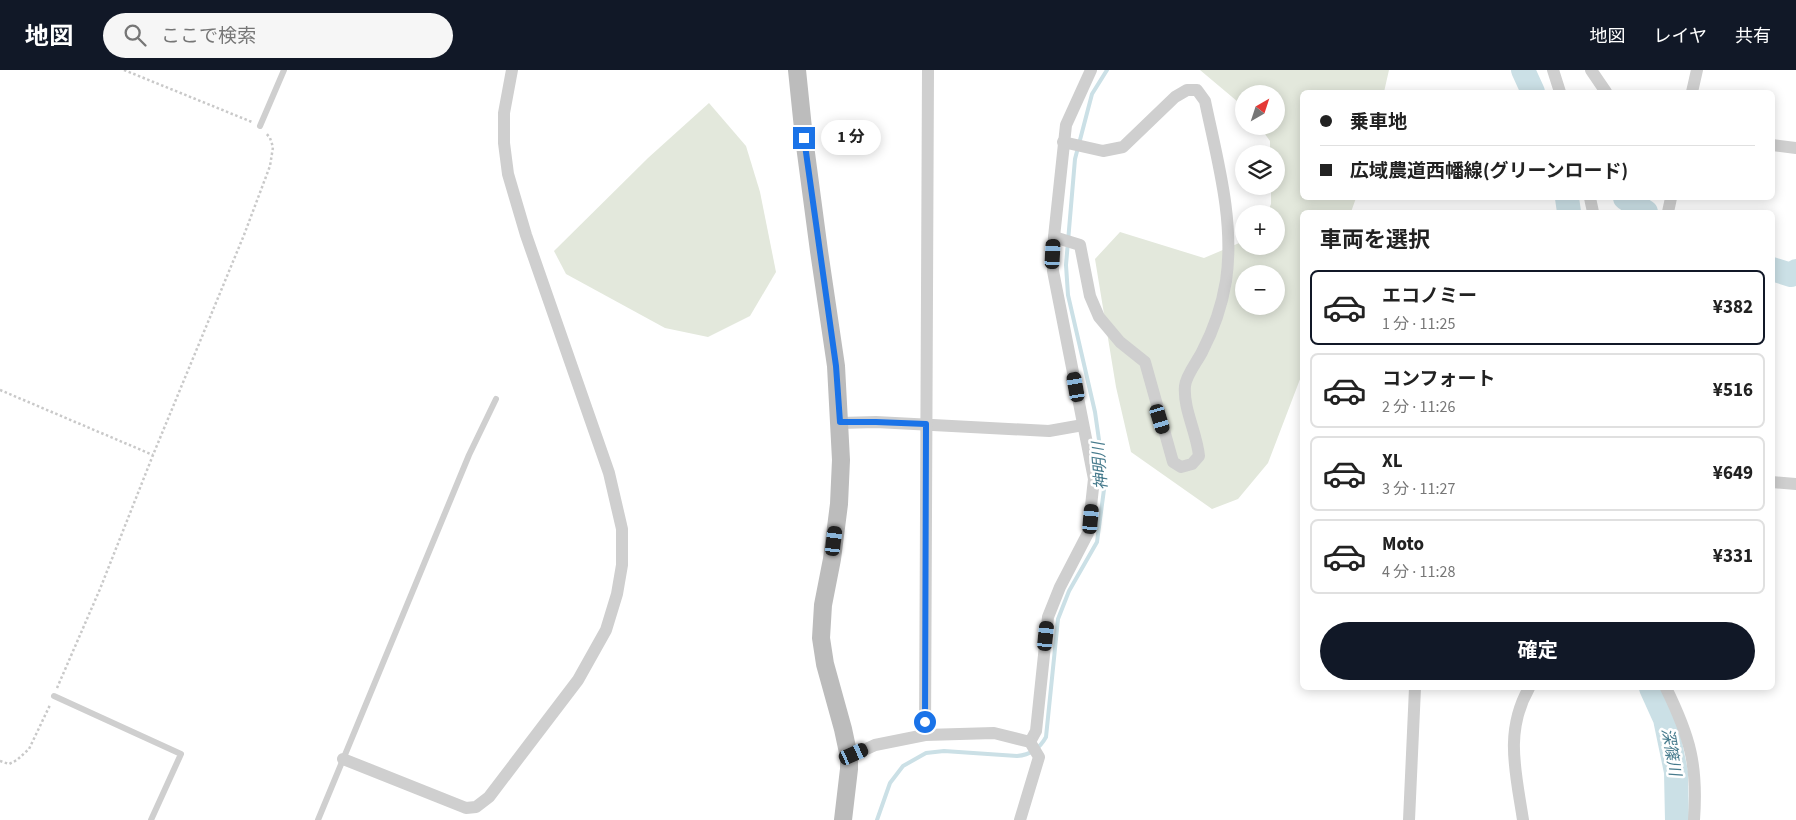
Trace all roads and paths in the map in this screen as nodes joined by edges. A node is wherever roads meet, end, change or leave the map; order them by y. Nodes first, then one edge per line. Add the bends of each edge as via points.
1 (124, 70) edge
2 (284, 70) edge
3 (512, 70) edge
4 (797, 70) edge
5 (928, 70) edge
6 (1091, 70) edge
7 (1554, 70) edge
8 (1591, 70) edge
9 (1697, 70) edge
10 (1559, 90) edge
11 (1605, 90) edge
12 (1692, 90) edge
13 (260, 126) junction
14 (1072, 144) junction
15 (1775, 145) edge
16 (1796, 148) edge
17 (1056, 238) junction
18 (0, 390) edge
19 (496, 399) dead end
20 (840, 422) junction
21 (926, 424) junction
22 (1083, 425) junction
23 (154, 455) junction
24 (1775, 482) edge
25 (1796, 484) edge
26 (1415, 690) edge
27 (1528, 690) edge
28 (1667, 690) edge
29 (54, 696) junction
30 (925, 735) junction
31 (1030, 742) junction
32 (849, 757) junction
33 (343, 759) junction
34 (0, 761) edge
35 (151, 820) edge
36 (318, 820) edge
37 (844, 820) edge
38 (1020, 820) edge
39 (1409, 820) edge
40 (1523, 820) edge
41 (1694, 820) edge

1 - 13 path
2 - 13 lane
3 - 33 street via 504,113 508,174 526,235 610,472 622,529 622,565 617,594 606,630 578,680 489,797 476,807 466,808
4 - 20 street via 836,366
5 - 21 street
6 - 14 street via 1066,125
7 - 10 street
8 - 11 street
9 - 12 street
13 - 23 path via 273,147 270,166
14 - 17 street
14 - 17 street via 1103,151 1123,147 1176,96 1187,90 1197,90 1205,101 1225,199 1229,251 1218,314 1185,384 1185,398 1198,444 1199,456 1192,464 1181,467 1173,462 1145,362 1120,342 1099,317 1090,296 1080,245
15 - 16 street
17 - 22 street via 1052,270
18 - 23 path
19 - 33 lane via 469,455
20 - 21 street
20 - 32 street via 839,504 823,604 821,638
21 - 22 street via 1049,431
21 - 30 street
22 - 31 street via 1094,479 1088,533 1048,617 1036,731
23 - 29 path
24 - 25 street
26 - 39 street
27 - 40 street via 1517,721 1513,750
28 - 41 street via 1687,734 1692,756 1696,795
29 - 34 path via 29,749 8,764
29 - 35 lane via 181,754
30 - 31 street via 994,733
30 - 32 street via 875,745
31 - 38 street via 1039,757
32 - 37 street
33 - 36 lane

